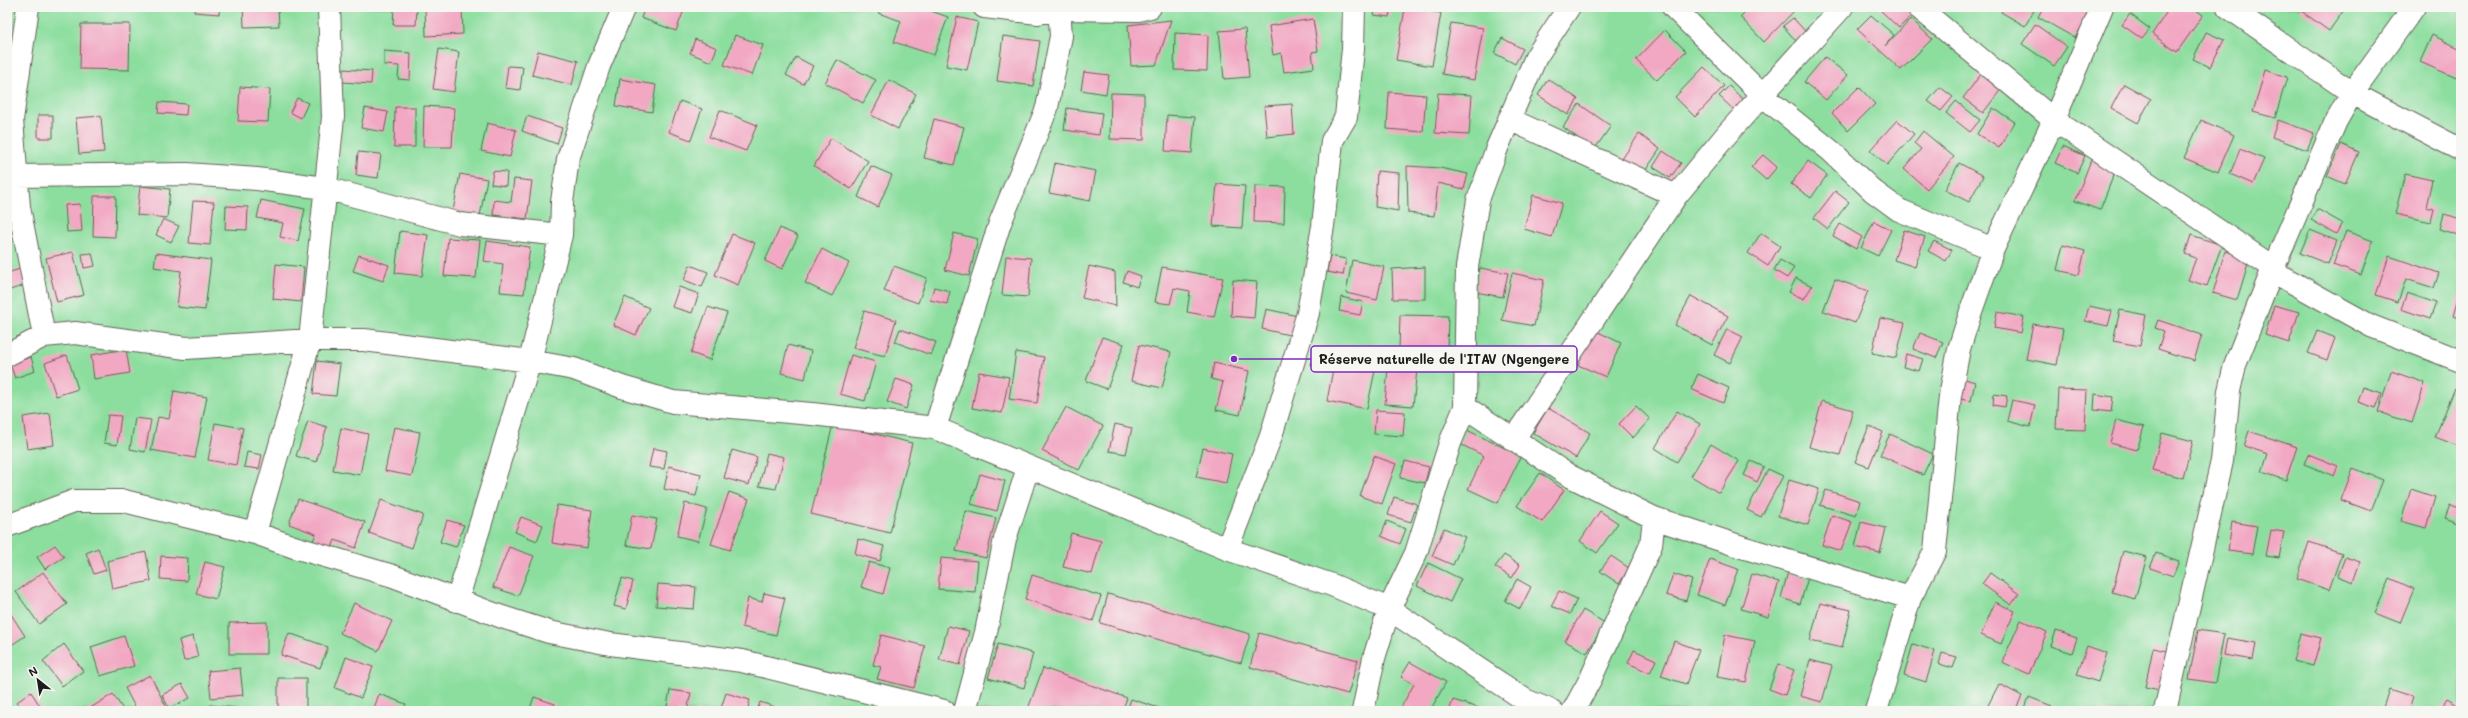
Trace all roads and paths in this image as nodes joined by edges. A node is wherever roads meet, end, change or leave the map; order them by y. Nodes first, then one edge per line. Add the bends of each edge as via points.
1 (28, 7) edge
2 (329, 7) edge
3 (624, 7) edge
4 (984, 7) edge
5 (1150, 7) edge
6 (1354, 7) edge
7 (1569, 7) edge
8 (1673, 7) edge
9 (1842, 7) edge
10 (1918, 7) edge
11 (2102, 7) edge
12 (2228, 7) edge
13 (2414, 7) edge
14 (1059, 8) edge
15 (2352, 93) junction
16 (1763, 96) junction
17 (1509, 119) junction
18 (9, 120) edge
19 (2054, 120) junction
20 (2461, 150) edge
21 (16, 176) junction
22 (325, 188) junction
23 (1676, 196) junction
24 (561, 236) junction
25 (1993, 249) junction
26 (2273, 269) junction
27 (44, 336) junction
28 (310, 340) junction
29 (7, 355) edge
30 (530, 361) junction
31 (2461, 361) edge
32 (1465, 406) junction
33 (935, 428) junction
34 (1513, 440) junction
35 (1028, 468) junction
36 (1654, 518) junction
37 (7, 526) edge
38 (255, 533) junction
39 (1227, 549) junction
40 (1910, 598) junction
41 (457, 601) junction
42 (1389, 609) junction
43 (944, 711) edge
44 (965, 711) edge
45 (1363, 711) edge
46 (1552, 711) edge
47 (1573, 711) edge
48 (1876, 711) edge
49 (2165, 711) edge

1 - 18 street
2 - 22 street via 333,117
3 - 24 street via 599,66 568,159 562,202
4 - 14 street via 1038,13
5 - 14 street via 1138,10
6 - 39 street via 1353,49 1346,117 1332,141 1323,226 1308,313 1271,436
7 - 17 street via 1536,56
8 - 16 street
9 - 16 street
10 - 19 street
11 - 19 street
12 - 15 street
13 - 15 street
14 - 33 street via 1061,36 1047,108 1000,223
15 - 20 street
15 - 26 street via 2336,121
16 - 23 street via 1727,134
16 - 25 street via 1831,151 1873,191 1899,210
17 - 23 street
17 - 32 street via 1478,200 1467,267
18 - 21 street
19 - 25 street
19 - 26 street
21 - 22 street via 187,174 257,179
21 - 27 street via 19,207
22 - 24 street via 460,224
22 - 28 street
23 - 34 street
24 - 30 street
25 - 40 street via 1960,349 1950,396 1935,551
26 - 31 street via 2371,326
26 - 49 street via 2235,365 2229,391 2222,461 2185,613
27 - 28 street via 75,333 186,348
27 - 29 street
28 - 30 street via 364,340
28 - 38 street
30 - 33 street via 574,369 673,402
30 - 41 street
32 - 34 street
32 - 42 street via 1450,443 1416,553
33 - 35 street
34 - 36 street via 1568,475
35 - 39 street
35 - 44 street via 1005,539 986,632
36 - 40 street
36 - 47 street via 1651,545 1591,678
37 - 38 street via 74,501 124,501
38 - 41 street via 393,576
39 - 42 street via 1332,585
40 - 48 street
41 - 43 street via 549,632 610,644 742,661
42 - 45 street via 1374,658
42 - 46 street via 1525,700

